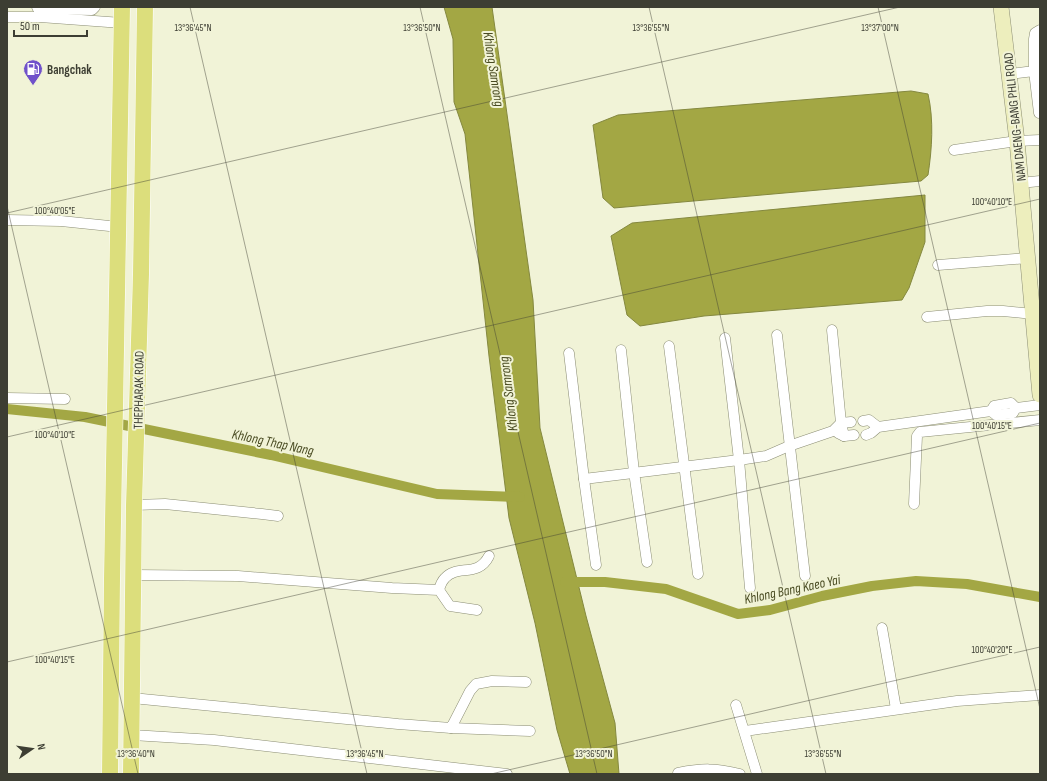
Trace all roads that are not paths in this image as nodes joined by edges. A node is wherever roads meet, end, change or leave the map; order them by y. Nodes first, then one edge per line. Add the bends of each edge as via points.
1 (36, 7) edge
2 (95, 7) edge
3 (145, 7) edge
4 (1001, 7) edge
5 (122, 15) edge
6 (7, 17) edge
7 (1040, 30) edge
8 (1034, 71) junction
9 (1010, 74) junction
10 (1039, 113) edge
11 (1040, 140) edge
12 (1017, 141) junction
13 (954, 150) dead end
14 (1040, 181) edge
15 (1020, 183) junction
16 (7, 220) edge
17 (119, 227) junction
18 (1028, 258) junction
19 (938, 265) dead end
20 (1035, 308) edge
21 (928, 317) dead end
22 (832, 330) dead end
23 (777, 335) dead end
24 (725, 338) dead end
25 (669, 346) dead end
26 (621, 350) dead end
27 (568, 353) dead end
28 (1039, 364) edge
29 (1040, 395) edge
30 (7, 398) edge
31 (65, 399) dead end
32 (1040, 405) edge
33 (1040, 420) edge
34 (863, 421) dead end
35 (846, 423) junction
36 (878, 427) junction
37 (832, 431) junction
38 (866, 434) dead end
39 (789, 446) junction
40 (739, 460) junction
41 (684, 467) junction
42 (634, 472) junction
43 (584, 479) junction
44 (914, 504) dead end
45 (134, 505) junction
46 (278, 516) dead end
47 (489, 556) dead end
48 (647, 562) dead end
49 (596, 565) dead end
50 (698, 574) dead end
51 (134, 575) junction
52 (805, 576) dead end
53 (750, 588) dead end
54 (439, 590) junction
55 (477, 610) dead end
56 (882, 628) dead end
57 (526, 682) dead end
58 (1040, 695) edge
59 (132, 698) junction
60 (736, 705) dead end
61 (896, 709) junction
62 (451, 728) junction
63 (530, 731) dead end
64 (745, 731) junction
65 (132, 735) junction
66 (465, 771) edge
67 (678, 773) dead end
68 (110, 774) edge
69 (131, 774) edge
70 (507, 774) edge
71 (740, 774) edge
72 (757, 774) edge

1 - 2 street via 92,10
3 - 45 main road, THEPHARAK ROAD
4 - 9 main road, NAM DAENG-BANG PHLI ROAD
5 - 6 street
5 - 17 main road, THEPHARAK ROAD
7 - 8 street via 1035,32 1034,38
8 - 9 street
8 - 10 street
9 - 12 main road, NAM DAENG-BANG PHLI ROAD
11 - 12 street
12 - 13 street
12 - 15 main road, NAM DAENG-BANG PHLI ROAD
14 - 15 street
15 - 18 main road, NAM DAENG-BANG PHLI ROAD
16 - 17 street via 61,221
17 - 68 main road, THEPHARAK ROAD
18 - 19 street
18 - 20 main road, NAM DAENG-BANG PHLI ROAD
20 - 21 street
20 - 28 main road, NAM DAENG-BANG PHLI ROAD
22 - 35 street
23 - 39 street
24 - 40 street
25 - 41 street
26 - 42 street
27 - 43 street
28 - 29 main road, NAM DAENG-BANG PHLI ROAD
30 - 31 street
32 - 36 street via 1016,408 1013,413 996,416 991,411
33 - 44 street via 920,432
34 - 36 street via 869,420
35 - 37 street
35 - 37 street via 849,436
36 - 38 street via 871,434
37 - 39 street
39 - 40 street via 766,456
39 - 52 street
40 - 41 street
40 - 53 street
41 - 42 street
41 - 50 street
42 - 43 street
42 - 48 street
43 - 49 street
45 - 46 street via 165,504
45 - 51 main road, THEPHARAK ROAD
47 - 54 street via 487,562 480,567 449,575 443,580
51 - 54 street via 238,576
51 - 59 main road, THEPHARAK ROAD
54 - 55 street via 450,606
56 - 61 street
57 - 62 street via 492,681 476,684
58 - 61 street via 957,701
59 - 62 street
59 - 65 main road, THEPHARAK ROAD
60 - 64 street
61 - 64 street
62 - 63 street
64 - 72 street
65 - 66 street via 214,740
65 - 69 main road, THEPHARAK ROAD
66 - 70 street
67 - 71 street via 702,769 726,770

